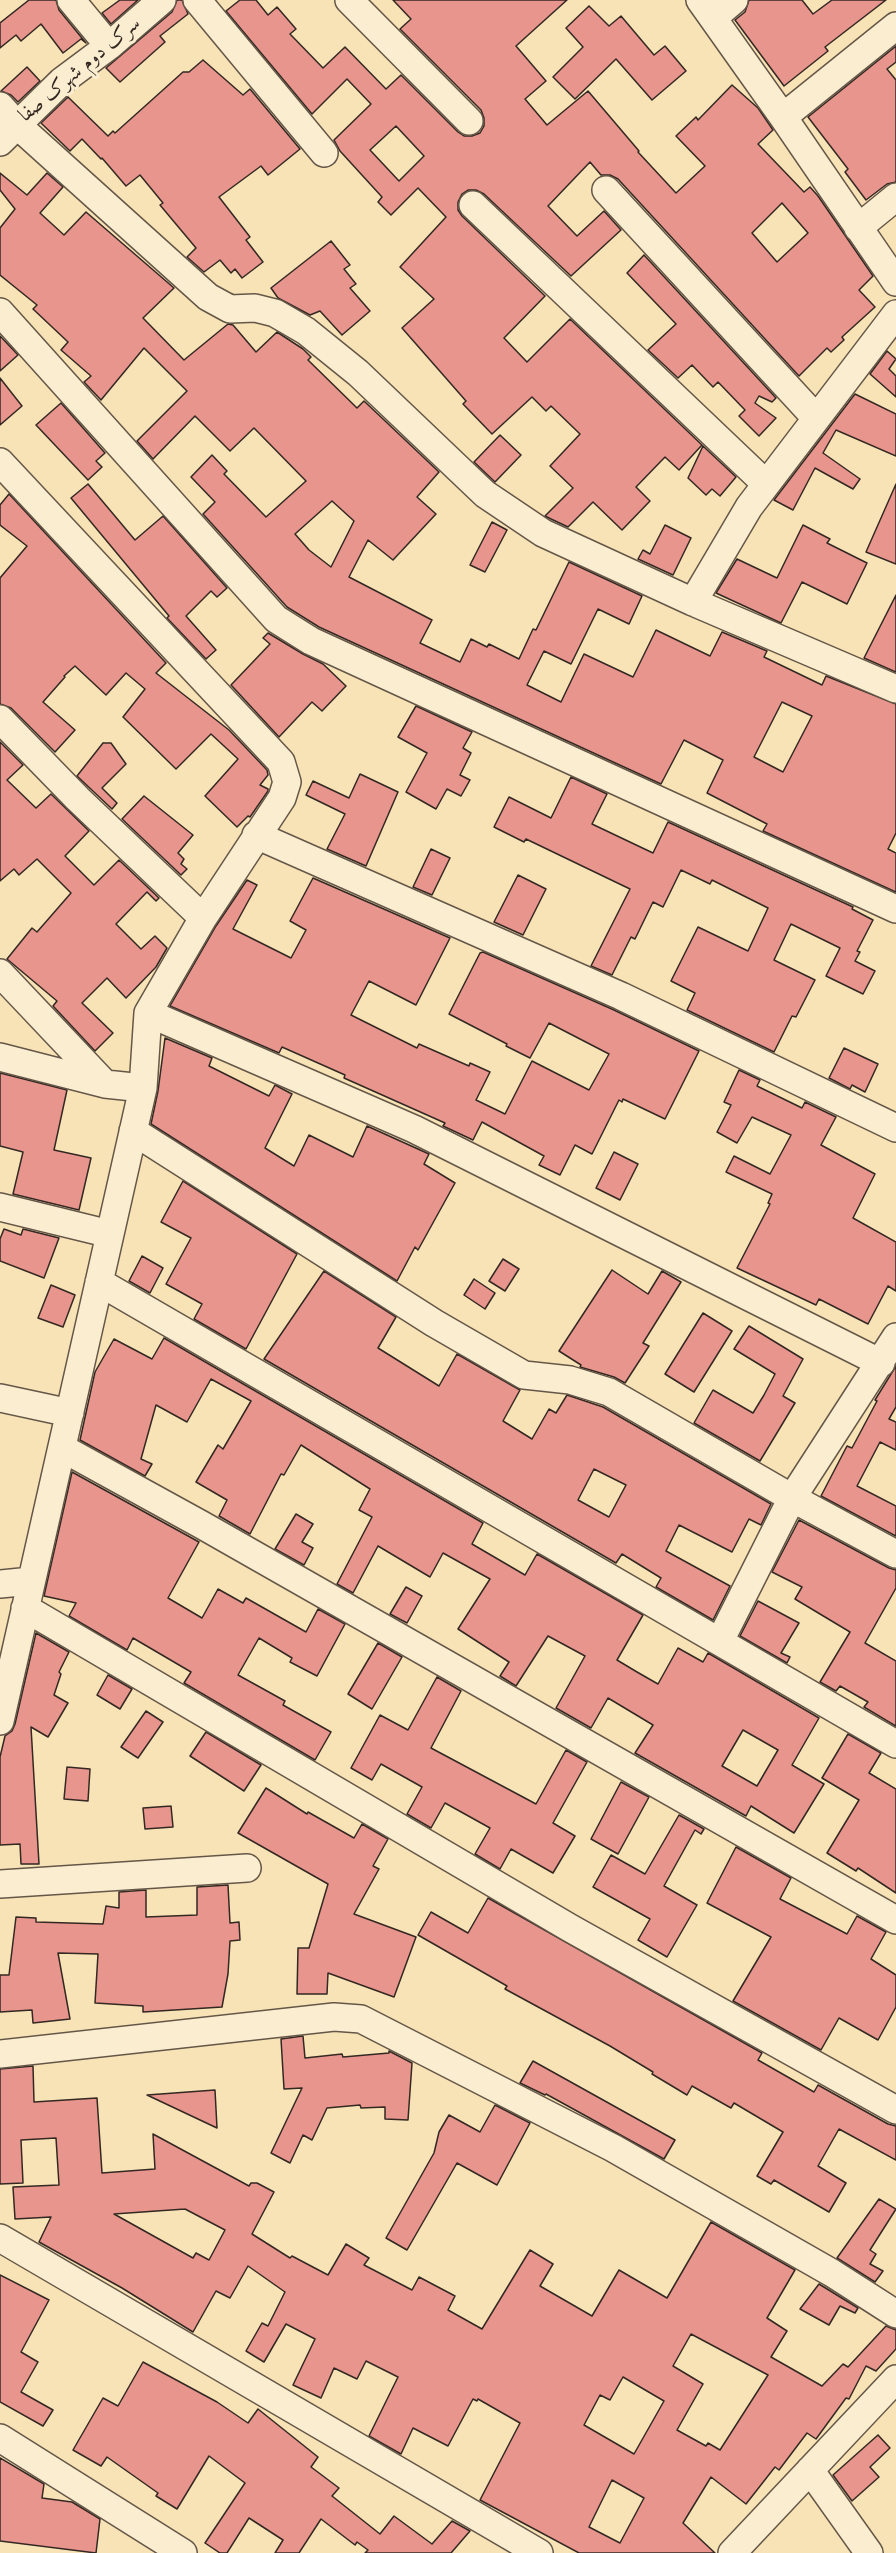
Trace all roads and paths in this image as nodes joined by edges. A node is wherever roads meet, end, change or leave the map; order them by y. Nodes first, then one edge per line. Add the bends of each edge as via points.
1 (71, 0) edge
2 (162, 0) edge
3 (197, 0) edge
4 (349, 0) edge
5 (734, 0) edge
6 (707, 9) edge
7 (896, 26) edge
8 (109, 46) junction
9 (783, 117) junction
10 (469, 121) dead end
11 (5, 124) edge
12 (324, 153) dead end
13 (606, 190) dead end
14 (896, 197) edge
15 (473, 205) dead end
16 (858, 228) junction
17 (896, 282) edge
18 (0, 312) edge
19 (896, 314) edge
20 (816, 418) junction
21 (0, 462) edge
22 (766, 484) junction
23 (693, 602) junction
24 (896, 689) edge
25 (0, 719) edge
26 (256, 835) junction
27 (896, 909) edge
28 (203, 918) junction
29 (0, 973) edge
30 (148, 1013) junction
31 (0, 1057) edge
32 (105, 1084) junction
33 (143, 1088) junction
34 (896, 1128) edge
35 (133, 1131) junction
36 (0, 1207) edge
37 (110, 1233) junction
38 (99, 1282) junction
39 (892, 1347) edge
40 (0, 1398) edge
41 (70, 1413) junction
42 (62, 1448) junction
43 (792, 1498) junction
44 (896, 1554) edge
45 (31, 1581) junction
46 (0, 1584) edge
47 (25, 1608) junction
48 (720, 1641) junction
49 (0, 1721) edge
50 (896, 1744) edge
51 (247, 1869) dead end
52 (0, 1884) edge
53 (896, 1920) edge
54 (0, 2054) edge
55 (896, 2110) edge
56 (0, 2238) edge
57 (896, 2314) edge
58 (896, 2379) edge
59 (0, 2438) edge
60 (810, 2470) junction
61 (183, 2553) edge
62 (539, 2553) edge
63 (732, 2553) edge
64 (869, 2553) edge

1 - 8 street
2 - 8 street, سرک دوم شهرک صفا
3 - 12 street
4 - 10 street
5 - 6 street
6 - 9 street
7 - 9 street
8 - 11 street, سرک دوم شهرک صفا
9 - 16 street
11 - 23 street via 208,297 230,309 255,308 275,313 306,331 358,373 485,494 543,533
13 - 20 street
14 - 16 street
15 - 22 street
16 - 17 street
18 - 27 street via 276,619 311,641
19 - 20 street
20 - 22 street
21 - 26 street via 281,762 287,782 282,798
22 - 23 street
23 - 24 street
25 - 28 street
26 - 28 street
26 - 34 street via 621,996
28 - 30 street
29 - 32 street
30 - 33 street
30 - 39 street via 414,1129
31 - 32 street
32 - 33 street
33 - 35 street
35 - 37 street
35 - 43 street via 524,1376 570,1380 609,1392
36 - 37 street
37 - 38 street
38 - 41 street
38 - 48 street
39 - 43 street
40 - 41 street
41 - 42 street
42 - 45 street
42 - 53 street
43 - 44 street
43 - 48 street
45 - 46 street
45 - 47 street
47 - 49 street
47 - 55 street via 570,1928
48 - 50 street
51 - 52 street
54 - 57 street via 334,2017 361,2019 613,2148
56 - 62 street
58 - 60 street
59 - 61 street
60 - 63 street
60 - 64 street

